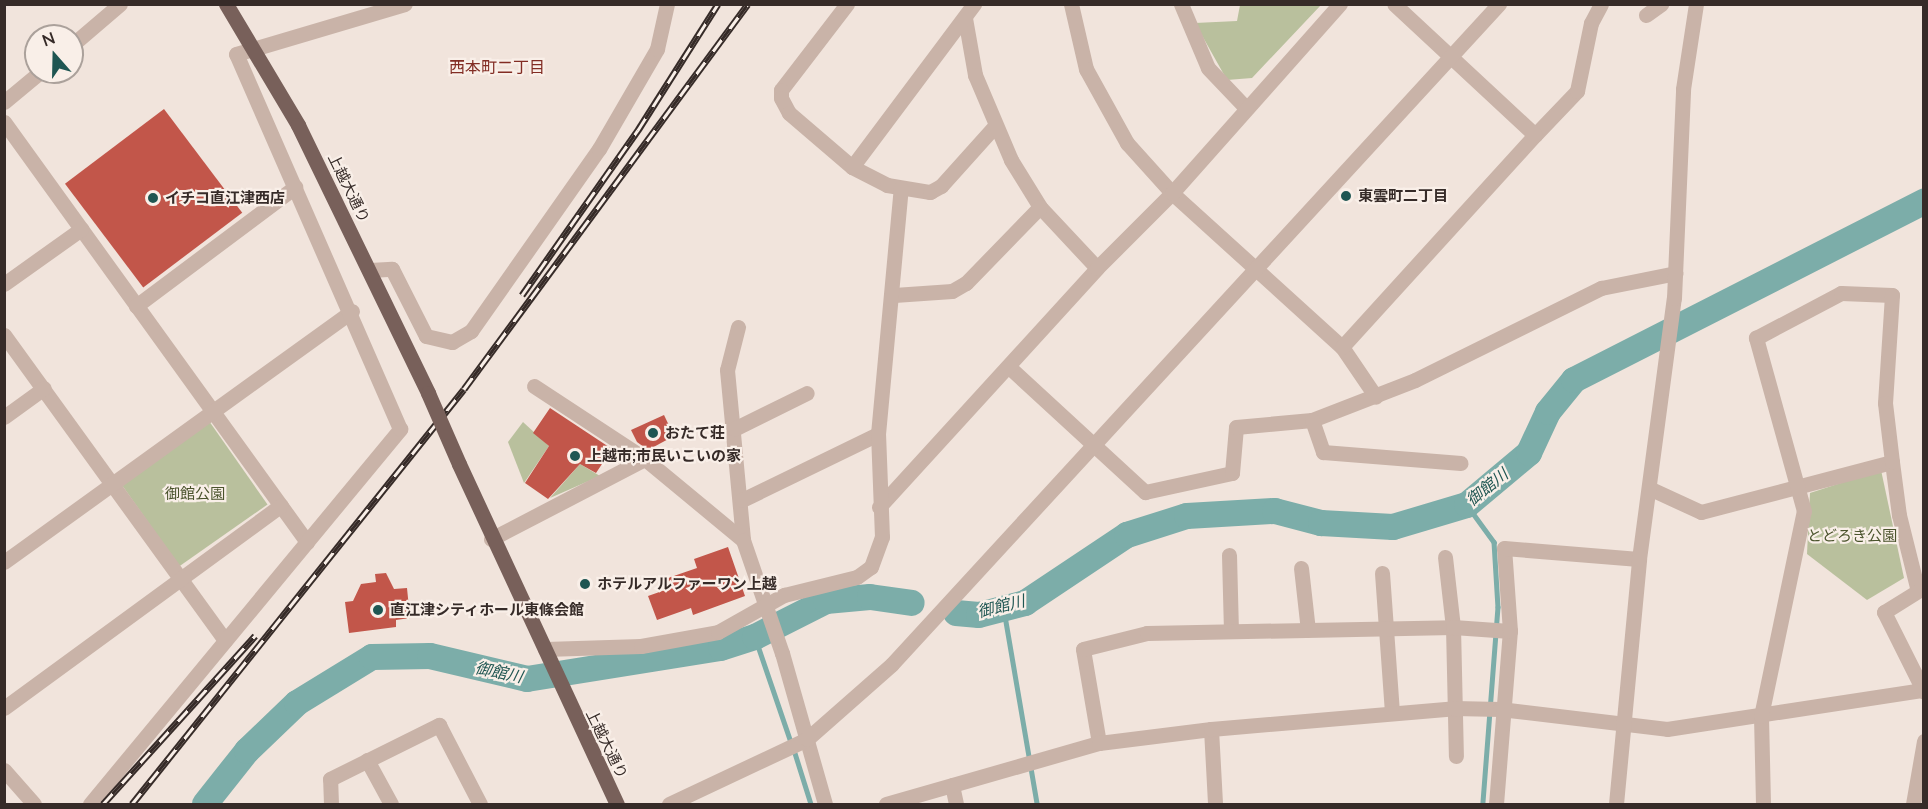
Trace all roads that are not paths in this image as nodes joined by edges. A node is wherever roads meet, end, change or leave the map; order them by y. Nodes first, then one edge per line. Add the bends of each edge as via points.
1 (120, 4) edge
2 (226, 4) edge
3 (405, 4) edge
4 (667, 4) edge
5 (847, 4) edge
6 (974, 4) edge
7 (1071, 4) edge
8 (1180, 4) edge
9 (1340, 4) edge
10 (1394, 4) edge
11 (1499, 4) edge
12 (1600, 4) edge
13 (1661, 4) edge
14 (1696, 4) edge
15 (1646, 15) dead end
16 (965, 18) junction
17 (84, 35) edge
18 (252, 46) junction
19 (1450, 58) junction
20 (26, 84) edge
21 (4, 102) edge
22 (1245, 106) junction
23 (4, 122) edge
24 (994, 127) junction
25 (1534, 135) junction
26 (852, 167) junction
27 (295, 187) junction
28 (901, 188) junction
29 (1172, 193) junction
30 (1041, 207) junction
31 (81, 229) junction
32 (1097, 267) junction
33 (370, 270) junction
34 (1255, 270) junction
35 (1676, 273) junction
36 (4, 284) edge
37 (894, 296) junction
38 (136, 306) junction
39 (352, 311) junction
40 (738, 327) dead end
41 (4, 335) edge
42 (1342, 347) junction
43 (1009, 368) junction
44 (534, 386) dead end
45 (44, 388) junction
46 (807, 393) dead end
47 (1376, 397) junction
48 (212, 410) junction
49 (4, 417) edge
50 (1312, 420) junction
51 (734, 429) junction
52 (878, 434) junction
53 (1096, 447) junction
54 (645, 459) junction
55 (1892, 462) junction
56 (1461, 463) dead end
57 (112, 483) junction
58 (1798, 487) junction
59 (1651, 489) junction
60 (742, 500) junction
61 (280, 505) junction
62 (879, 507) junction
63 (491, 539) junction
64 (742, 540) junction
65 (307, 542) junction
66 (1229, 555) dead end
67 (1445, 557) dead end
68 (1639, 560) junction
69 (4, 562) edge
70 (1301, 568) dead end
71 (1382, 573) dead end
72 (181, 578) junction
73 (767, 608) junction
74 (1453, 627) junction
75 (1385, 628) junction
76 (1308, 630) junction
77 (1231, 631) junction
78 (1510, 631) junction
79 (225, 640) junction
80 (547, 654) junction
81 (1923, 691) edge
82 (4, 708) edge
83 (1454, 708) junction
84 (1500, 709) junction
85 (1392, 713) junction
86 (1761, 717) junction
87 (1626, 725) junction
88 (1210, 729) junction
89 (807, 738) junction
90 (1923, 741) edge
91 (1099, 743) junction
92 (1456, 756) dead end
93 (368, 760) junction
94 (4, 771) edge
95 (952, 785) junction
96 (34, 804) edge
97 (90, 804) edge
98 (332, 804) edge
99 (391, 804) edge
100 (480, 804) edge
101 (617, 804) edge
102 (669, 804) edge
103 (825, 804) edge
104 (886, 804) edge
105 (956, 804) edge
106 (1215, 804) edge
107 (1496, 804) edge
108 (1616, 804) edge
109 (1763, 804) edge
110 (1913, 804) edge

1 - 17 street
2 - 18 main road, 上越大通り
3 - 18 street
4 - 33 street via 657,49 599,149 510,281 461,340 442,342 426,336 392,269
5 - 26 street via 781,90 781,98 789,113
6 - 16 street
7 - 29 street via 1086,69 1111,120
8 - 22 street via 1208,68
9 - 22 street
10 - 19 street
11 - 19 street
12 - 25 street via 1591,23 1577,91
13 - 15 street
14 - 35 street via 1683,89
16 - 24 street via 975,75
16 - 26 street
18 - 27 street via 236,54
18 - 33 main road, 上越大通り via 298,125
19 - 25 street
19 - 34 street
20 - 21 street
22 - 29 street
23 - 31 street
24 - 28 street via 941,186 930,192
24 - 30 street
25 - 42 street
26 - 28 street
27 - 38 street
27 - 39 street
28 - 37 street
29 - 32 street
29 - 34 street
30 - 32 street
30 - 37 street via 966,283 952,291
31 - 36 street
31 - 38 street
32 - 43 street
33 - 63 main road, 上越大通り, bridge
34 - 42 street
34 - 53 street
35 - 47 street via 1601,288
35 - 59 street
37 - 52 street
38 - 48 street
39 - 48 street
39 - 65 street via 400,429
40 - 51 street via 727,370
41 - 45 street
42 - 47 street
43 - 53 street
43 - 62 street
44 - 54 street
45 - 49 street
45 - 57 street
46 - 51 street
47 - 50 street
48 - 57 street
48 - 61 street
50 - 53 street via 1236,427 1232,473 1145,492
50 - 56 street via 1323,452
51 - 60 street
52 - 60 street
52 - 62 street
53 - 89 street via 892,664
54 - 63 street
54 - 64 street
55 - 58 street
55 - 58 street via 1885,403 1892,295 1841,293 1756,338
55 - 81 street via 1899,515 1918,591 1884,612
57 - 69 street
57 - 72 street
58 - 59 street via 1701,512
58 - 86 street via 1804,511
59 - 68 street
60 - 64 street
61 - 65 street
61 - 72 street
62 - 73 street via 882,537 871,567 857,577
63 - 80 main road
64 - 73 street
65 - 79 street
66 - 77 street
67 - 74 street
68 - 78 street via 1504,548
68 - 87 street
70 - 76 street
71 - 75 street
72 - 79 street
72 - 82 street
73 - 80 street via 718,632 641,646
73 - 89 street
74 - 75 street
74 - 78 street
74 - 83 street
75 - 76 street
75 - 85 street
76 - 77 street
77 - 91 street via 1147,633 1083,649
78 - 84 street
79 - 97 street
80 - 101 main road, 上越大通り
81 - 86 street
83 - 84 street
83 - 85 street
83 - 92 street
84 - 87 street
84 - 107 street
85 - 88 street
86 - 87 street via 1667,729
86 - 109 street
87 - 108 street
88 - 91 street
88 - 106 street
89 - 102 street
89 - 103 street
90 - 110 street
91 - 95 street
93 - 98 street via 330,779
93 - 99 street
93 - 100 street via 439,725
94 - 96 street
95 - 104 street
95 - 105 street

